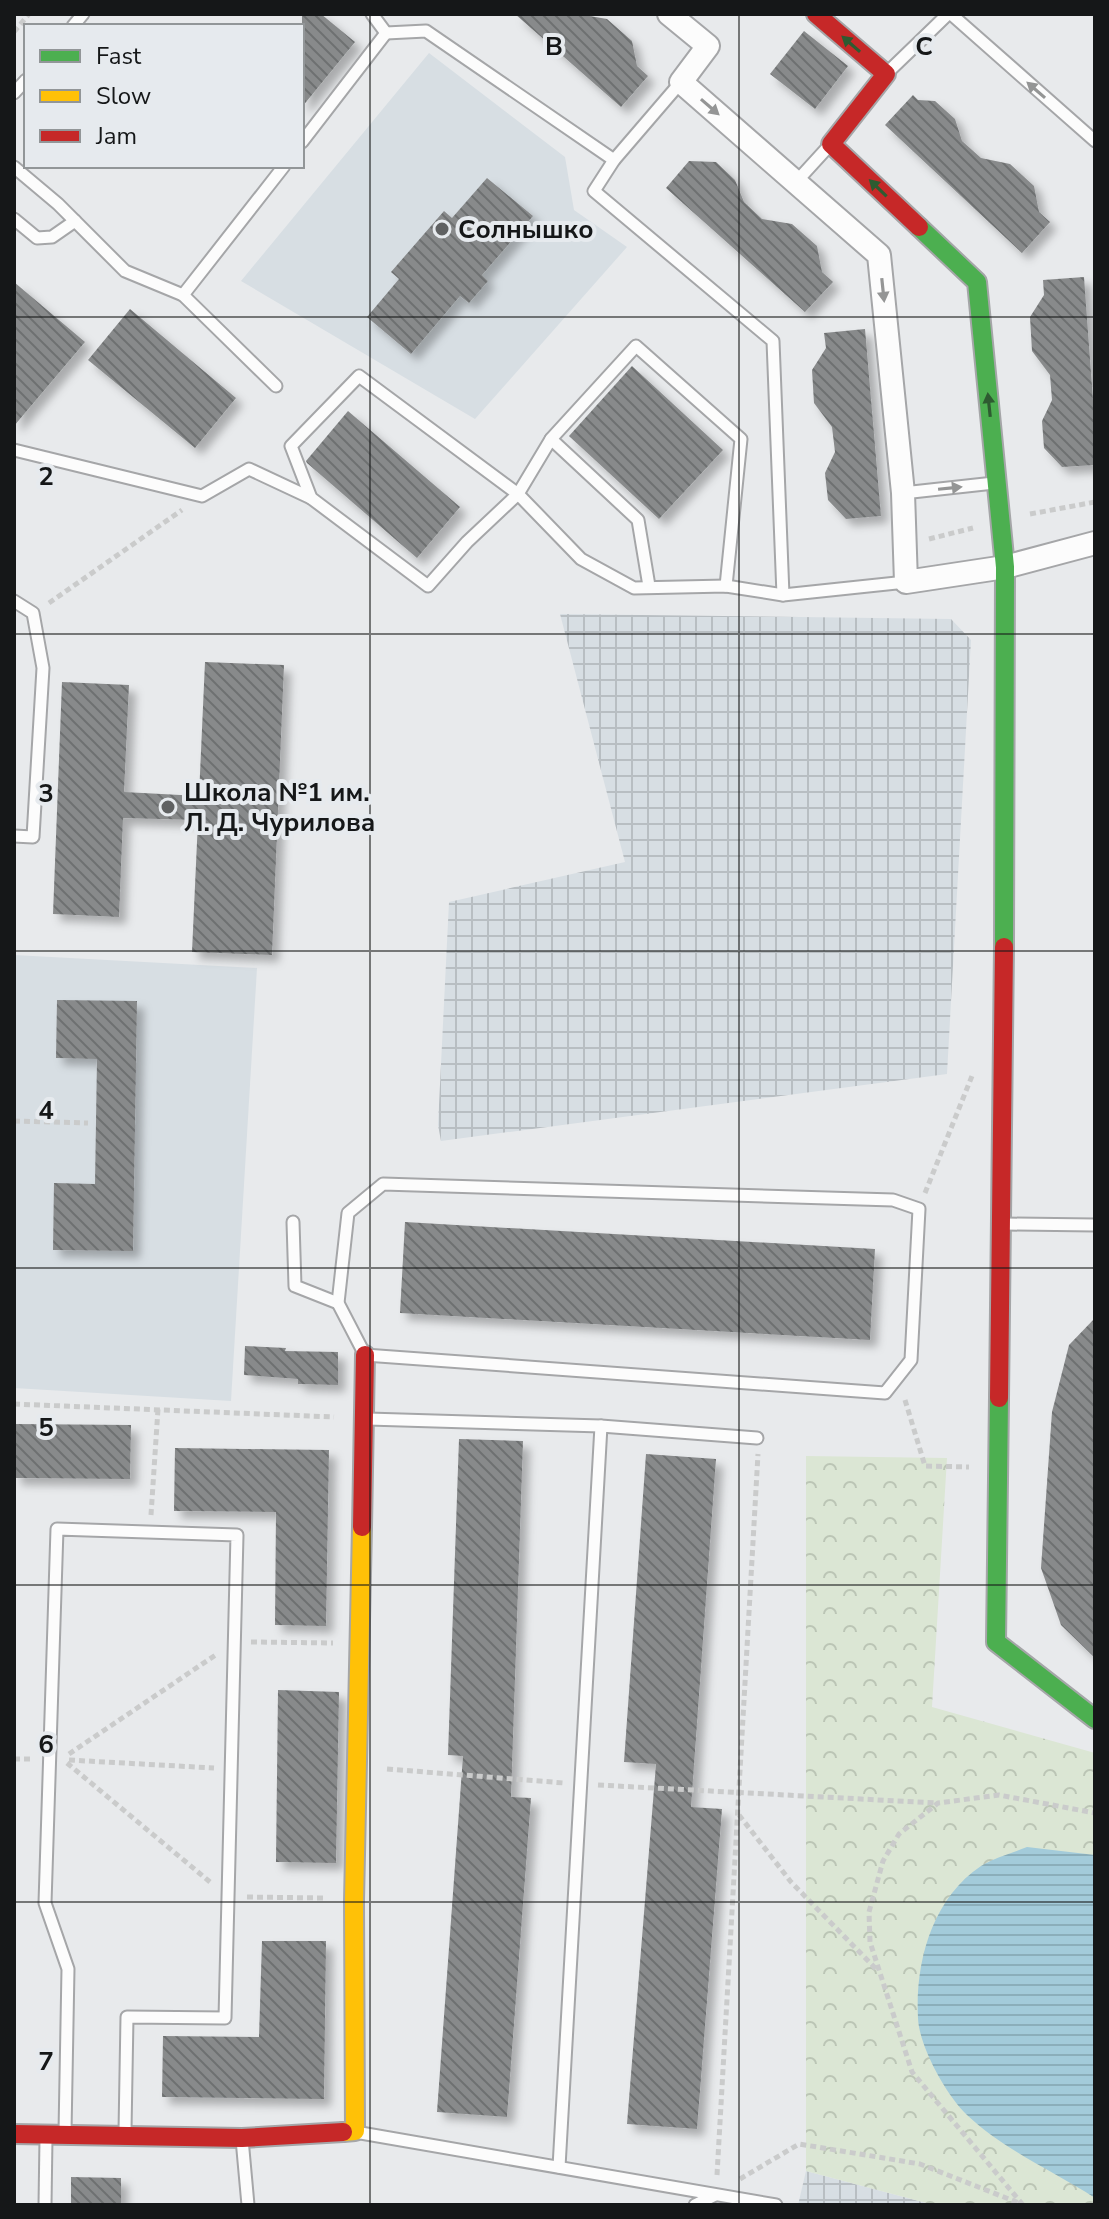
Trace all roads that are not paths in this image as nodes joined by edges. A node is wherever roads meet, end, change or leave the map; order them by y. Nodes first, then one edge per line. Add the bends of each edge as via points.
1 (372, 14) edge
2 (669, 14) edge
3 (816, 14) edge
4 (949, 14) edge
5 (386, 33) junction
6 (886, 74) junction
7 (681, 82) junction
8 (304, 139) edge
9 (1095, 141) edge
10 (831, 144) junction
11 (614, 160) junction
12 (14, 167) edge
13 (282, 168) edge
14 (797, 181) junction
15 (14, 219) edge
16 (75, 221) junction
17 (183, 295) junction
18 (276, 386) dead end
19 (551, 439) junction
20 (14, 450) edge
21 (996, 483) junction
22 (903, 493) junction
23 (518, 494) junction
24 (311, 498) junction
25 (1095, 543) edge
26 (1005, 567) junction
27 (906, 582) junction
28 (649, 586) junction
29 (726, 586) junction
30 (783, 595) junction
31 (14, 601) edge
32 (14, 836) edge
33 (293, 1222) dead end
34 (1001, 1224) junction
35 (1095, 1225) edge
36 (338, 1303) junction
37 (365, 1355) junction
38 (363, 1419) junction
39 (601, 1426) junction
40 (757, 1438) road end
41 (1095, 1719) edge
42 (355, 2131) junction
43 (14, 2134) edge
44 (56, 2135) junction
45 (125, 2136) junction
46 (242, 2138) junction
47 (559, 2167) junction
48 (715, 2195) junction
49 (45, 2205) edge
50 (248, 2205) edge
51 (695, 2205) edge
52 (776, 2205) edge

1 - 5 lane
2 - 7 street via 708,46
6 -> 3 street
4 - 6 lane
9 -> 4 lane
5 - 8 lane
5 - 11 lane via 426,31
6 - 10 street
7 - 11 lane
7 -> 14 street
10 - 14 lane
21 -> 10 street via 977,282
11 - 30 lane via 594,191 773,341
12 - 16 lane
13 - 17 lane
14 -> 22 street via 879,255
15 - 16 lane via 37,238 52,237
16 - 17 lane via 125,271
17 - 18 lane
19 - 23 lane
19 - 28 lane via 638,520
19 - 29 lane via 636,346 741,439
20 - 24 lane via 202,496 249,469
22 -> 21 lane
21 - 26 street
22 - 27 street
23 - 24 lane via 428,586
23 - 24 lane via 359,376 291,446
23 - 28 lane via 581,559 634,588
25 - 26 street
26 - 27 street
26 - 34 street
27 - 30 lane
28 - 29 lane
29 - 30 lane
31 - 32 lane via 33,613 43,668 33,837
33 - 36 lane via 295,1286
34 - 35 lane
34 - 41 street via 996,1642
36 - 37 lane
36 - 37 lane via 348,1213 383,1184 893,1200 919,1209 911,1360 885,1393
37 - 38 street
38 - 39 lane
38 - 42 street
39 - 40 lane
39 - 47 lane
42 - 46 street
42 - 47 lane
43 - 44 street
44 - 45 street
44 - 45 lane via 68,1969 45,1903 57,1529 237,1535 225,2018 127,2017
44 - 49 lane
45 - 46 street
46 - 50 lane
47 - 48 lane
48 - 51 lane
48 - 52 lane

